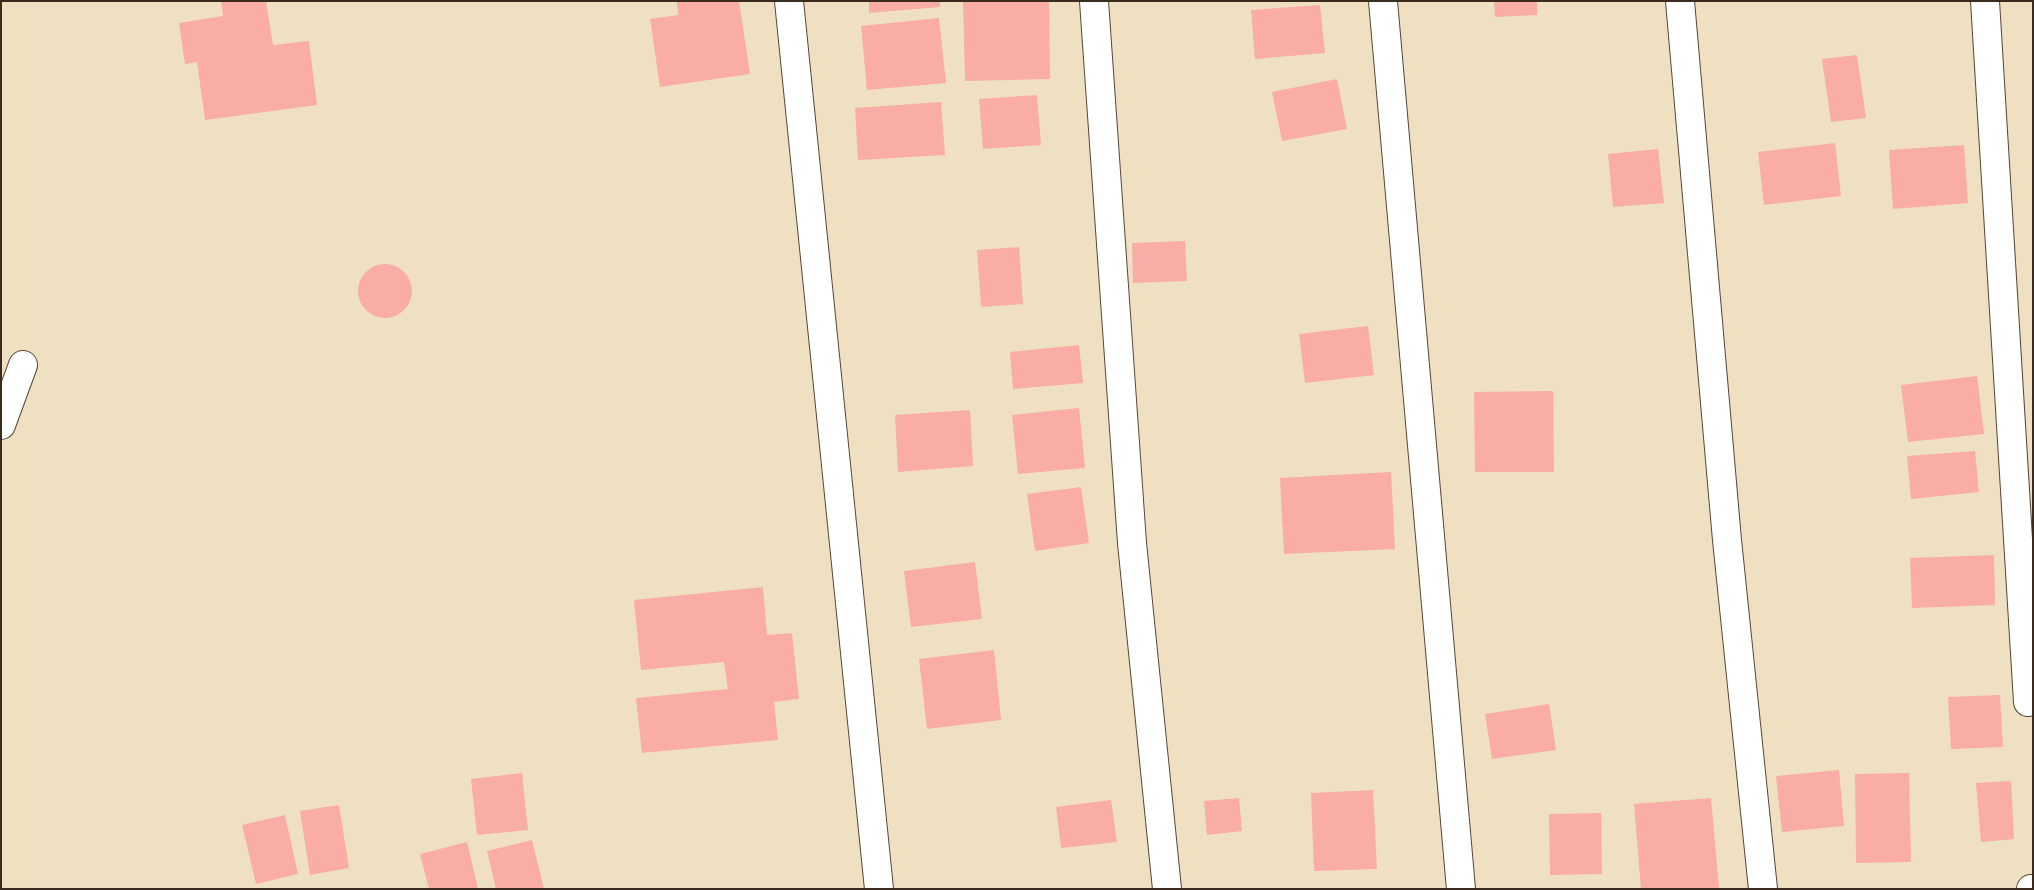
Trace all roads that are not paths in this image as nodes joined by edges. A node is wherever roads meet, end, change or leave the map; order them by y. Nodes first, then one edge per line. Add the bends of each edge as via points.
1 (789, 1) edge
2 (1094, 1) edge
3 (1383, 1) edge
4 (1680, 1) edge
5 (1985, 1) edge
6 (23, 365) dead end
7 (1, 425) edge
8 (2033, 702) edge
9 (879, 889) edge
10 (1167, 889) edge
11 (1461, 889) edge
12 (1763, 889) edge

1 - 9 street
2 - 10 street via 1132,543
3 - 11 street
4 - 12 street via 1728,550
5 - 8 street via 2028,702
6 - 7 street

